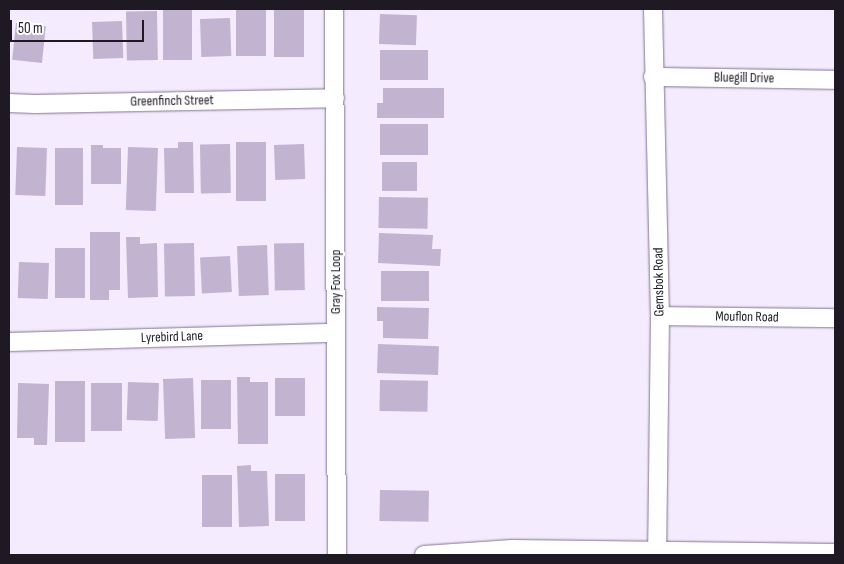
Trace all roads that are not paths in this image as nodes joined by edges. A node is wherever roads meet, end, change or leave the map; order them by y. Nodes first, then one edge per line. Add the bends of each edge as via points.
1 (334, 9) edge
2 (653, 9) edge
3 (653, 76) junction
4 (835, 80) edge
5 (335, 98) junction
6 (9, 102) edge
7 (660, 316) junction
8 (835, 318) edge
9 (336, 333) junction
10 (9, 342) edge
11 (658, 553) edge
12 (835, 553) edge
13 (337, 555) edge
14 (424, 555) edge

1 - 5 street, Gray Fox Loop
2 - 3 street, Gemsbok Road
3 - 4 street, Bluegill Drive
3 - 7 street, Gemsbok Road
5 - 6 street, Greenfinch Street
5 - 9 street, Gray Fox Loop
7 - 8 street, Mouflon Road
7 - 11 street, Gemsbok Road
9 - 10 street, Lyrebird Lane
9 - 13 street, Gray Fox Loop
11 - 12 street
11 - 14 street via 512,549

